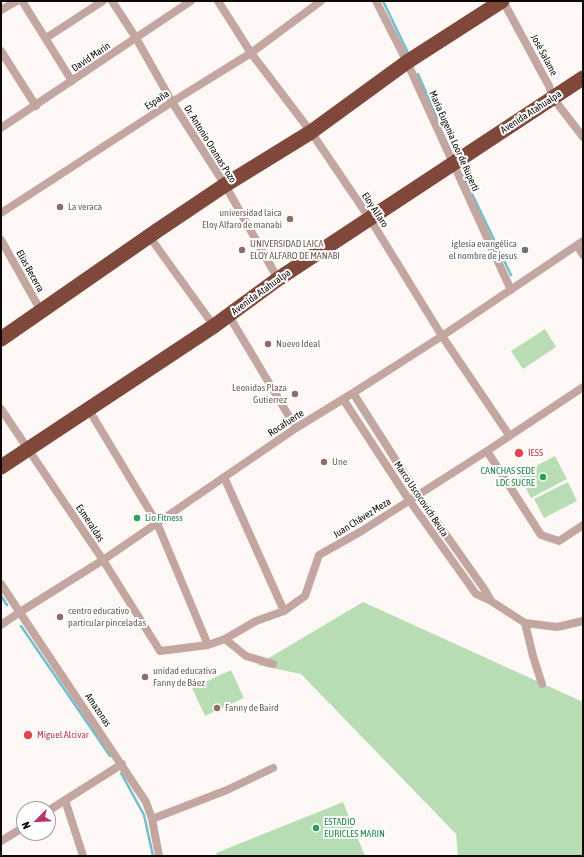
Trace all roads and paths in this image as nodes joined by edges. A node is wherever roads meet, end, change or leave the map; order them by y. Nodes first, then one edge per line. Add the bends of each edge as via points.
1 (16, 1) edge
2 (22, 1) edge
3 (103, 1) edge
4 (112, 1) edge
5 (191, 1) edge
6 (218, 1) edge
7 (321, 1) edge
8 (376, 1) edge
9 (503, 1) edge
10 (1, 10) edge
11 (46, 38) junction
12 (136, 38) junction
13 (1, 51) edge
14 (252, 53) junction
15 (407, 62) junction
16 (583, 78) edge
17 (72, 81) junction
18 (553, 98) junction
19 (172, 102) junction
20 (36, 106) junction
21 (1, 128) edge
22 (311, 132) junction
23 (583, 137) edge
24 (453, 164) junction
25 (225, 185) junction
26 (1, 213) edge
27 (370, 219) junction
28 (148, 236) junction
29 (1, 240) edge
30 (580, 243) edge
31 (583, 255) edge
32 (278, 278) junction
33 (511, 290) junction
34 (41, 311) junction
35 (229, 316) junction
36 (214, 326) junction
37 (442, 336) junction
38 (1, 339) edge
39 (583, 387) edge
40 (353, 393) junction
41 (343, 400) junction
42 (1, 409) edge
43 (89, 410) junction
44 (296, 428) junction
45 (509, 435) junction
46 (28, 449) junction
47 (487, 451) junction
48 (1, 467) edge
49 (224, 477) junction
50 (418, 495) junction
51 (409, 500) junction
52 (157, 523) junction
53 (583, 525) edge
54 (103, 560) junction
55 (1, 584) edge
56 (491, 601) junction
57 (284, 610) junction
58 (20, 612) junction
59 (583, 620) edge
60 (525, 623) junction
61 (1, 625) edge
62 (225, 639) junction
63 (208, 645) junction
64 (160, 651) joint
65 (273, 664) dead end
66 (542, 684) dead end
67 (122, 764) junction
68 (273, 768) dead end
69 (65, 800) junction
70 (56, 806) edge
71 (152, 819) junction
72 (16, 831) edge
73 (1, 841) edge
74 (83, 856) edge
75 (159, 856) edge

1 - 10 street
2 - 11 street
3 - 11 street
4 - 12 street, Dr. Antonio Oramas Pozo
5 - 12 street, David Marín
6 - 14 street, Eloy Alfaro
7 - 14 street, España
8 - 15 street, María Eugenia Loor de Ruperti
9 - 15 highway
9 - 18 street, José Salame
11 - 17 street
12 - 17 street, David Marín
12 - 19 street, Dr. Antonio Oramas Pozo
13 - 20 street
14 - 19 street, España
14 - 22 street, Eloy Alfaro
15 - 22 highway
15 - 24 street, María Eugenia Loor de Ruperti
16 - 18 highway, Avenida Atahualpa
17 - 20 street, David Marín
18 - 23 street, José Salame
18 - 24 highway, Avenida Atahualpa
19 - 25 street, Dr. Antonio Oramas Pozo
19 - 26 street, España
20 - 21 street, David Marín
22 - 25 highway
22 - 27 street, Eloy Alfaro
24 - 27 highway, Avenida Atahualpa
24 - 33 street, María Eugenia Loor de Ruperti
25 - 28 highway
25 - 32 street, Dr. Antonio Oramas Pozo
27 - 32 highway, Avenida Atahualpa
27 - 37 street, Eloy Alfaro
28 - 34 highway
28 - 36 street
29 - 34 street, Elias Becerra
30 - 31 street
30 - 33 street, Rocafuerte
32 - 35 highway, Avenida Atahualpa
33 - 37 street, Rocafuerte
34 - 38 highway
35 - 36 highway, Avenida Atahualpa
35 - 44 street
36 - 43 highway, Avenida Atahualpa
37 - 40 street, Rocafuerte
37 - 45 street, Eloy Alfaro
39 - 45 street, Juan Chávez Meza
40 - 41 street, Rocafuerte
40 - 50 street, Marco Uscocovich Beuta
41 - 44 street, Rocafuerte
41 - 51 street, Marco Uscocovich Beuta
42 - 46 street, Esmeraldas
43 - 46 highway, Avenida Atahualpa
43 - 52 street
44 - 49 street, Rocafuerte
45 - 47 street, Juan Chávez Meza
46 - 48 highway, Avenida Atahualpa
46 - 54 street, Esmeraldas
47 - 50 street, Juan Chávez Meza
47 - 53 street via 541,535 558,541
49 - 52 street, Rocafuerte
49 - 57 street
50 - 51 street, Juan Chávez Meza
50 - 56 street, Marco Uscocovich Beuta
51 - 56 street, Marco Uscocovich Beuta via 476,594
51 - 57 street, Juan Chávez Meza via 319,555 305,596
52 - 54 street, Rocafuerte
52 - 63 street
54 - 58 street, Rocafuerte
54 - 64 street, Esmeraldas
55 - 58 street, Amazonas
56 - 60 street, Marco Uscocovich Beuta
57 - 62 street, Juan Chávez Meza via 256,621
58 - 61 street, Rocafuerte
58 - 67 street, Amazonas
59 - 60 street, Marco Uscocovich Beuta via 557,627
60 - 66 street
62 - 63 street, Juan Chávez Meza
62 - 65 street via 246,656
63 - 64 street, Juan Chávez Meza
67 - 69 street
67 - 71 street, Amazonas via 146,802
68 - 71 street via 227,790
69 - 70 street
69 - 74 street
71 - 75 street, Amazonas
72 - 73 street

